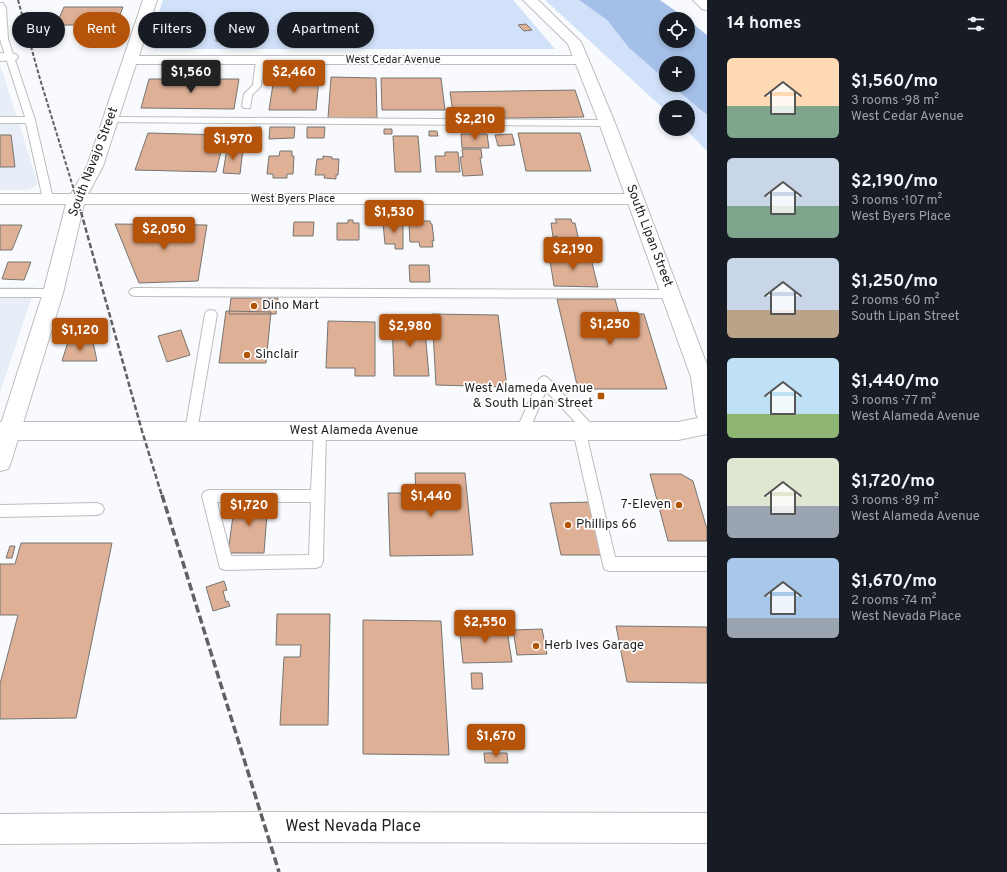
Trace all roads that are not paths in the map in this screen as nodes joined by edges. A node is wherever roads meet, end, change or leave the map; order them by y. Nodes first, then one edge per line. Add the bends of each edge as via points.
1 (150, 0) edge
2 (530, 0) edge
3 (700, 0) edge
4 (0, 5) edge
5 (707, 6) edge
6 (5, 57) edge
7 (131, 60) junction
8 (260, 60) junction
9 (582, 60) junction
10 (247, 106) dead end
11 (0, 120) edge
12 (30, 120) junction
13 (111, 120) junction
14 (607, 123) junction
15 (0, 199) edge
16 (48, 199) junction
17 (77, 199) junction
18 (634, 199) junction
19 (135, 292) dead end
20 (0, 293) edge
21 (53, 293) junction
22 (671, 294) junction
23 (211, 314) dead end
24 (707, 414) edge
25 (707, 425) edge
26 (5, 431) edge
27 (190, 431) junction
28 (320, 431) junction
29 (522, 431) junction
30 (586, 431) junction
31 (0, 462) edge
32 (319, 496) junction
33 (97, 509) dead end
34 (0, 511) edge
35 (707, 564) edge
36 (707, 828) edge
37 (0, 829) edge

1 - 7 main road, South Navajo Street
2 - 9 main road, South Lipan Street via 574,42
3 - 5 main road
4 - 6 lane
6 - 12 lane
7 - 8 main road, West Cedar Avenue
7 - 13 main road, South Navajo Street
8 - 9 main road, West Cedar Avenue
8 - 10 lane via 257,86 248,94
9 - 14 main road, South Lipan Street
11 - 12 lane
12 - 16 lane
13 - 14 lane
13 - 17 main road, South Navajo Street via 95,166
14 - 18 main road, South Lipan Street
15 - 16 main road, West Byers Place
16 - 17 main road, West Byers Place
17 - 18 main road, West Byers Place
17 - 21 main road, South Navajo Street
18 - 22 main road, South Lipan Street
19 - 22 lane
20 - 21 lane
21 - 26 main road, South Navajo Street
22 - 24 main road, South Lipan Street via 701,377
23 - 27 lane
25 - 30 main road, West Alameda Avenue via 678,431
26 - 27 main road, West Alameda Avenue
26 - 31 main road, South Navajo Street
27 - 28 main road, West Alameda Avenue
28 - 29 main road, West Alameda Avenue
28 - 32 lane
29 - 30 main road, West Alameda Avenue
29 - 30 lane via 544,381
30 - 35 lane via 609,564
32 - 32 lane via 316,561 225,563 209,496
33 - 34 lane
36 - 37 main road, West Nevada Place

